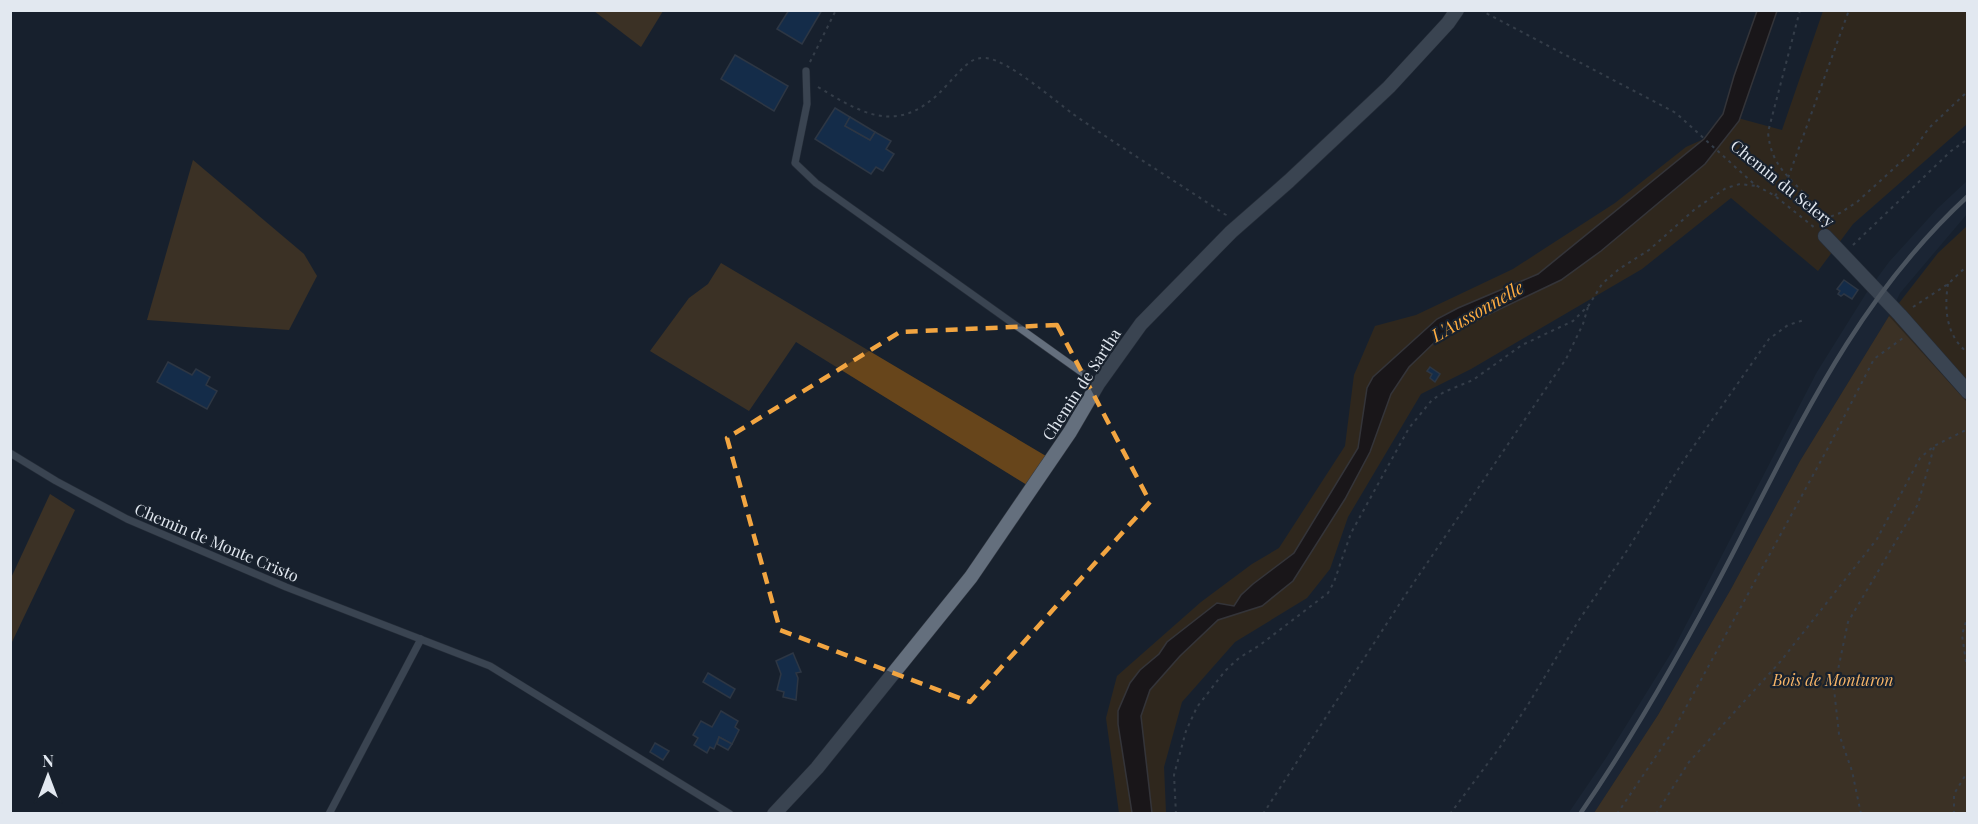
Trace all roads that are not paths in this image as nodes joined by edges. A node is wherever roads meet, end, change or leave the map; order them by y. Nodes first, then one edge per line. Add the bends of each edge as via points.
1 (1457, 10) edge
2 (806, 71) road end
3 (1825, 236) road end
4 (1098, 384) junction
5 (1968, 392) edge
6 (10, 453) edge
7 (421, 639) junction
8 (329, 813) edge
9 (730, 813) edge
10 (774, 813) edge

1 - 4 street, Chemin de Sartha via 1389,87 1231,232 1141,324
2 - 4 lane via 807,104 795,163 816,183
3 - 5 street, Chemin du Selery
4 - 10 street, Chemin de Sartha via 1070,432 971,576 817,768
6 - 7 lane, Chemin de Monte Cristo via 127,519
7 - 8 lane
7 - 9 lane, Chemin de Monte Cristo via 490,666

